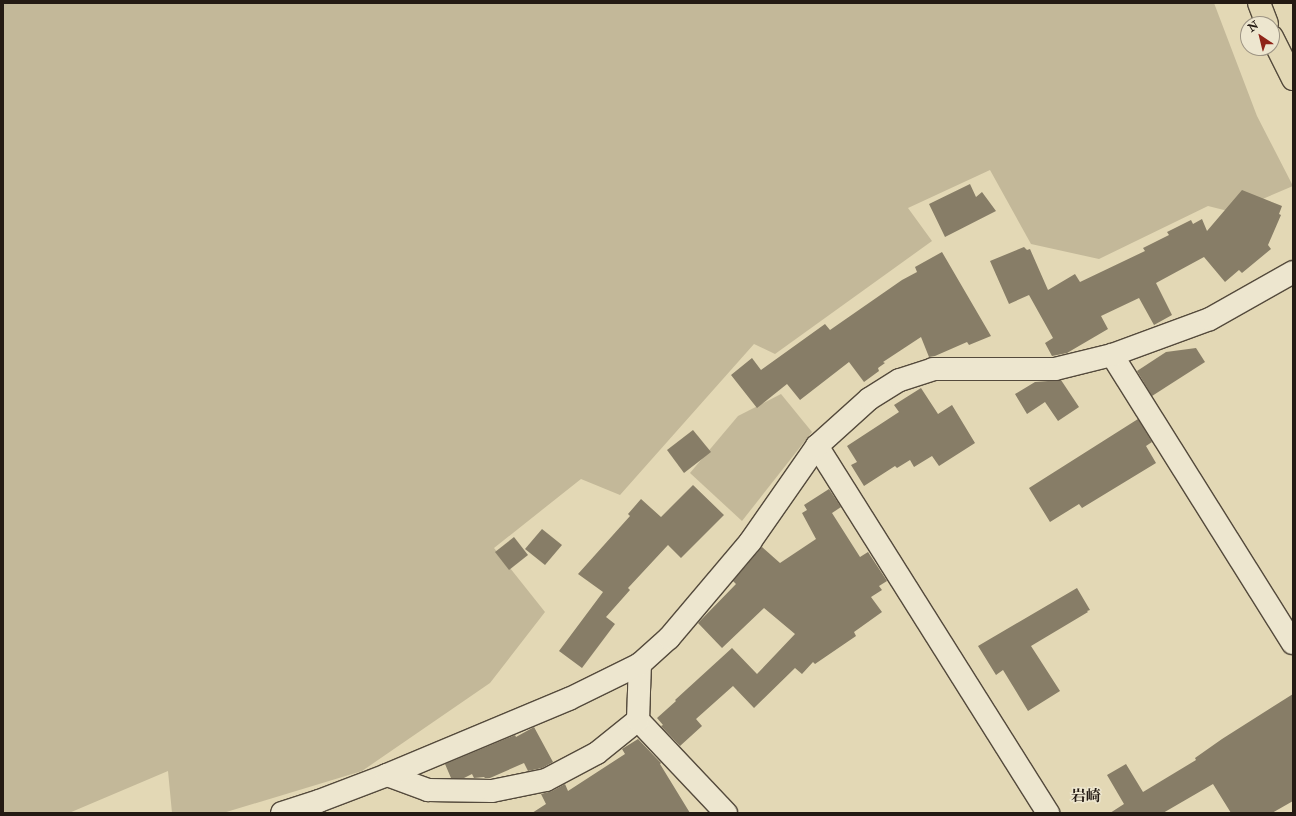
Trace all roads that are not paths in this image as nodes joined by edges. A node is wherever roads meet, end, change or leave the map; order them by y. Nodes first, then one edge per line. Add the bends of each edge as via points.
1 (1259, 3) edge
2 (1264, 16) edge
3 (1280, 53) edge
4 (1293, 80) edge
5 (1293, 272) edge
6 (1112, 355) junction
7 (817, 446) junction
8 (1293, 643) edge
9 (640, 664) junction
10 (638, 720) junction
11 (387, 775) junction
12 (320, 807) edge
13 (282, 813) edge
14 (726, 813) edge
15 (1048, 813) edge

1 - 2 highway
3 - 4 highway
5 - 6 street via 1210,319
6 - 7 street via 1055,369 933,369 900,380 869,399
6 - 8 street
7 - 9 street via 750,542 669,638
7 - 15 street
9 - 10 street
9 - 11 street via 569,698
10 - 11 street via 597,753 546,780 492,791 428,790
10 - 14 street
11 - 12 street
12 - 13 street

